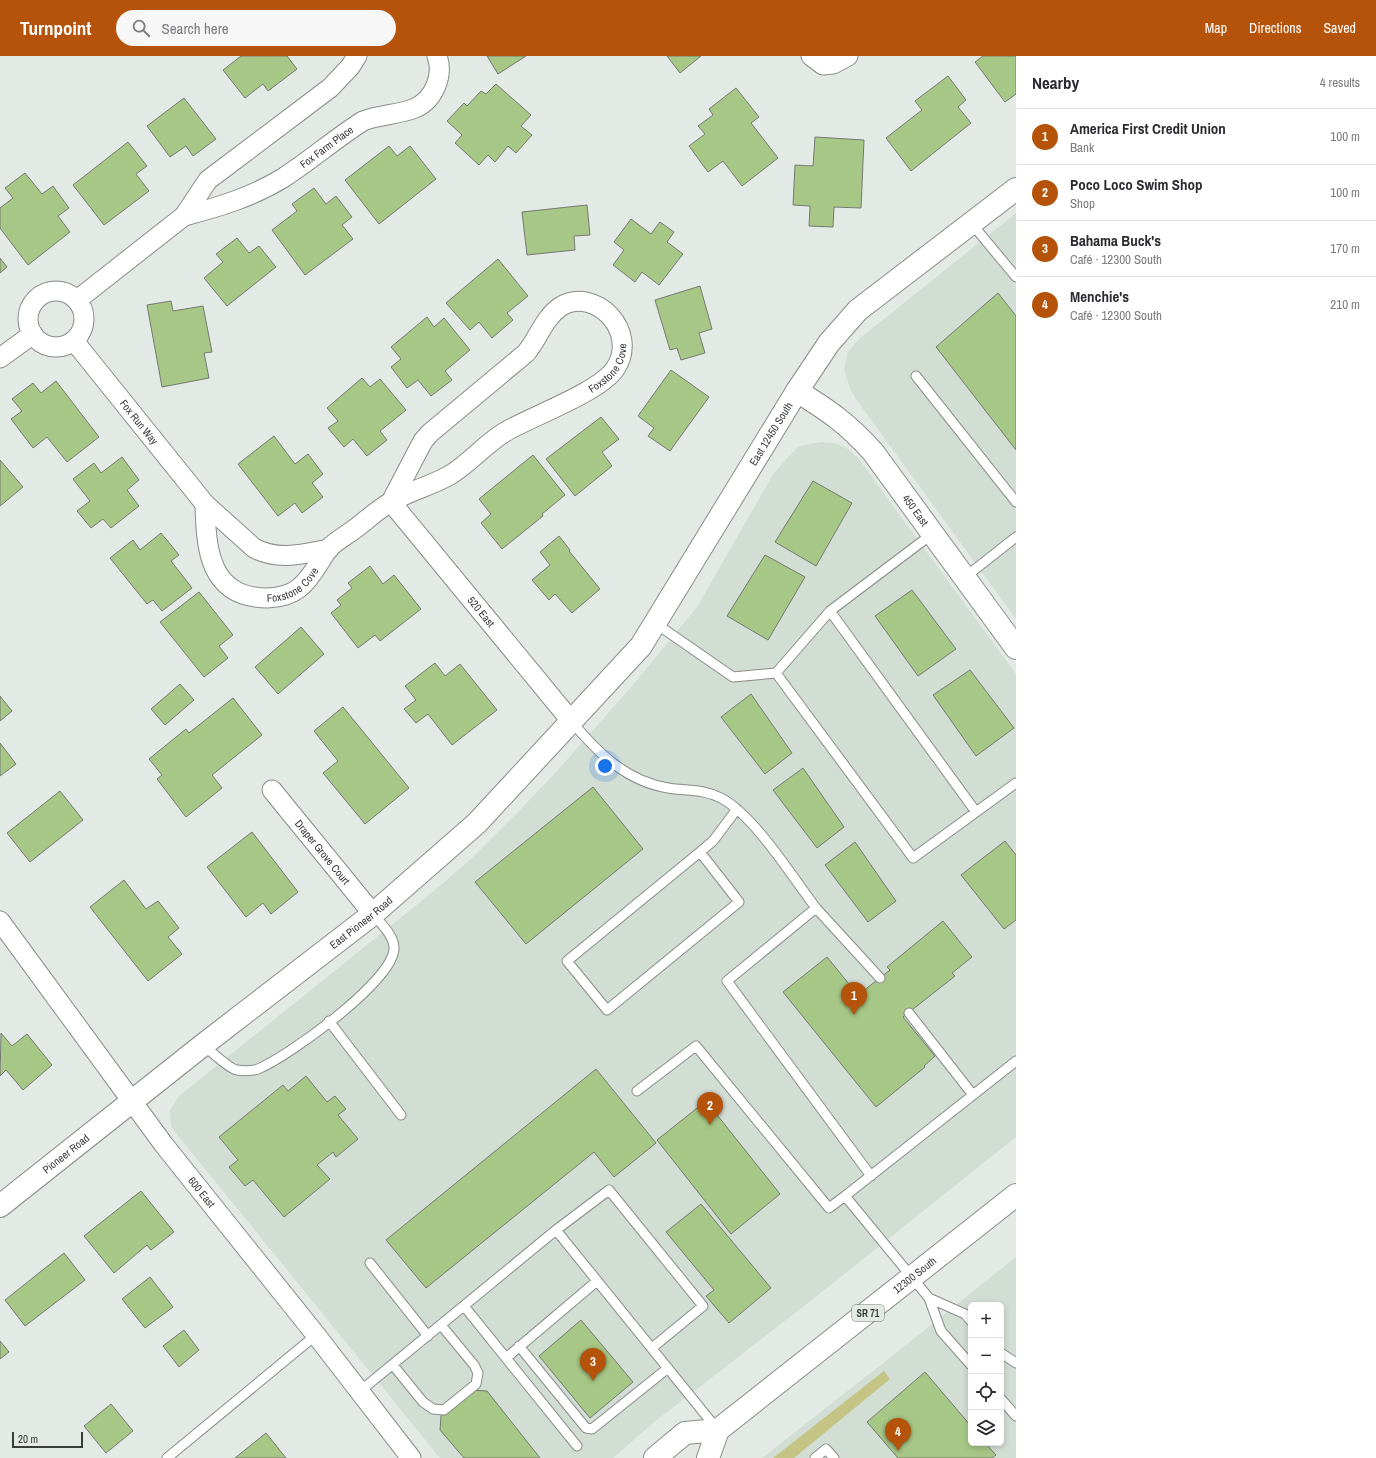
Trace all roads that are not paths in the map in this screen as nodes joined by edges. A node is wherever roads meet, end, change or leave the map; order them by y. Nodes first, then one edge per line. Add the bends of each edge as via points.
1 (356, 56) edge
2 (437, 56) edge
3 (811, 56) edge
4 (848, 56) edge
5 (1016, 189) edge
6 (184, 216) junction
7 (972, 224) junction
8 (1016, 278) edge
9 (76, 300) junction
10 (33, 334) junction
11 (74, 341) junction
12 (0, 358) edge
13 (916, 376) dead end
14 (797, 391) junction
15 (391, 502) junction
16 (1016, 502) edge
17 (205, 504) junction
18 (932, 534) junction
19 (1016, 537) edge
20 (329, 548) junction
21 (262, 552) joint
22 (964, 578) junction
23 (830, 611) junction
24 (655, 623) junction
25 (1016, 648) edge
26 (776, 673) junction
27 (572, 722) junction
28 (1016, 783) edge
29 (272, 790) dead end
30 (737, 809) junction
31 (976, 812) junction
32 (700, 852) junction
33 (816, 908) junction
34 (373, 914) junction
35 (0, 921) edge
36 (880, 978) dead end
37 (909, 1013) dead end
38 (329, 1021) junction
39 (203, 1045) junction
40 (1016, 1061) edge
41 (637, 1091) dead end
42 (973, 1095) junction
43 (132, 1102) junction
44 (401, 1116) dead end
45 (871, 1176) junction
46 (1016, 1195) edge
47 (845, 1196) junction
48 (0, 1206) edge
49 (556, 1230) junction
50 (370, 1263) dead end
51 (912, 1278) junction
52 (597, 1281) junction
53 (929, 1298) junction
54 (464, 1306) junction
55 (968, 1318) edge
56 (441, 1325) junction
57 (316, 1335) junction
58 (428, 1336) junction
59 (519, 1346) junction
60 (652, 1348) junction
61 (1004, 1355) edge
62 (506, 1358) junction
63 (968, 1362) edge
64 (1016, 1363) edge
65 (393, 1365) junction
66 (668, 1368) junction
67 (359, 1392) junction
68 (1004, 1402) edge
69 (1016, 1416) edge
70 (718, 1430) junction
71 (577, 1446) dead end
72 (167, 1458) edge
73 (411, 1458) edge
74 (655, 1458) edge
75 (708, 1458) edge
76 (815, 1458) edge
77 (834, 1458) edge

1 - 6 street, Fox Farm Place via 350,67 330,88 208,180
2 - 6 street, Fox Farm Place via 437,83 424,102 414,108 374,116 363,121 266,188 225,206
3 - 4 street via 823,65 833,64
5 - 7 street, East 12450 South
6 - 9 street, Fox Farm Place
7 - 8 lane
7 - 14 street, East 12450 South via 858,310 829,343
9 - 10 street via 58,291 48,292 39,297 29,314
9 - 11 street via 82,307 84,325
10 - 11 street via 47,345 66,345
10 - 12 street
11 - 17 street, Fox Run Way
13 - 16 lane
14 - 18 street, 450 East via 831,412 853,430 873,452
14 - 24 street, East 12450 South
15 - 15 street, Foxstone Cove via 423,441 526,353 552,314 561,306 572,302 597,306 618,325 623,339 621,354 615,369 602,381 504,432 451,474
15 - 20 street, Foxstone Cove
15 - 27 street, 520 East
17 - 20 street, Foxstone Cove via 206,539 213,567 232,588 243,594 269,598 292,593 308,582
17 - 21 street, Fox Run Way via 245,541
18 - 22 street, 450 East
18 - 23 lane
19 - 22 lane
20 - 21 street, Foxstone Cove via 292,556
22 - 25 street, 450 East
23 - 26 lane
23 - 31 lane
24 - 26 lane via 733,677
24 - 27 street, East 12450 South via 641,646
26 - 31 lane via 913,858
27 - 30 lane via 594,748 625,772 649,784 698,790 721,798
27 - 34 street, East Pioneer Road via 477,823
28 - 31 lane
29 - 34 street, Draper Grove Court
30 - 32 lane via 713,841
30 - 33 lane via 753,824
32 - 32 lane via 567,961 607,1010 739,902
33 - 36 lane
33 - 45 lane via 727,981
34 - 38 lane via 390,935 394,949 390,962 350,1006
34 - 39 street, East Pioneer Road
35 - 43 street, 600 East
37 - 42 lane
38 - 39 lane via 288,1052 256,1070 235,1070
38 - 44 lane
39 - 43 street, East Pioneer Road
40 - 42 lane
41 - 47 lane via 696,1046 829,1208
42 - 45 lane
43 - 48 street, Pioneer Road
43 - 57 street, 600 East
45 - 47 lane
46 - 51 street, 12300 South / SR 71
47 - 51 lane
49 - 52 lane
49 - 54 lane
49 - 60 lane via 609,1190 704,1306
50 - 58 lane
51 - 53 lane
51 - 70 street, 12300 South / SR 71
52 - 59 lane
52 - 60 lane
53 - 55 lane via 965,1314
53 - 63 lane via 941,1331
54 - 56 lane
54 - 62 lane
56 - 58 lane
56 - 65 lane via 474,1365 478,1373 476,1384 444,1410 433,1409 423,1402
57 - 67 street, 600 East
57 - 72 lane
58 - 65 lane
59 - 62 lane
59 - 66 lane via 586,1428 592,1429
60 - 66 lane
61 - 64 lane
62 - 71 lane
65 - 67 lane
66 - 70 lane
67 - 73 street, 600 East
68 - 69 lane
70 - 74 street via 685,1433
70 - 75 street
76 - 77 lane via 826,1449

